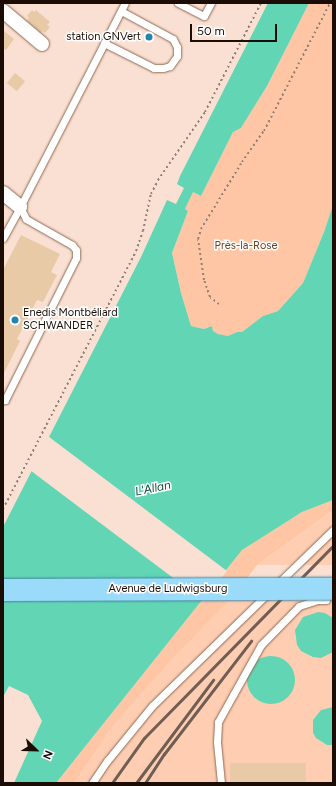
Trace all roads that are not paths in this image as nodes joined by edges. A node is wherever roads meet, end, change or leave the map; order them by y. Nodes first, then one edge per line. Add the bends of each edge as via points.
1 (125, 3) edge
2 (178, 3) edge
3 (211, 3) edge
4 (3, 11) edge
5 (121, 11) junction
6 (104, 43) junction
7 (42, 44) dead end
8 (3, 193) edge
9 (20, 207) junction
10 (3, 238) edge
11 (3, 400) edge
12 (333, 530) edge
13 (330, 537) edge
14 (333, 578) edge
15 (3, 580) edge
16 (333, 589) edge
17 (3, 590) edge
18 (333, 600) edge
19 (92, 783) edge
20 (221, 783) edge

1 - 5 lane
2 - 3 lane via 204,16
4 - 7 street
5 - 6 lane
5 - 6 lane via 173,39 177,47 177,56 170,66 154,68
6 - 9 lane
8 - 9 street
9 - 10 lane
9 - 11 lane via 26,219 72,245 76,250 76,258
12 - 13 lane
13 - 19 lane via 152,706
14 - 15 main road, Avenue de Ludwigsburg
16 - 17 main road, Avenue de Ludwigsburg, bridge
18 - 20 lane via 317,600 299,606 261,645 218,722

